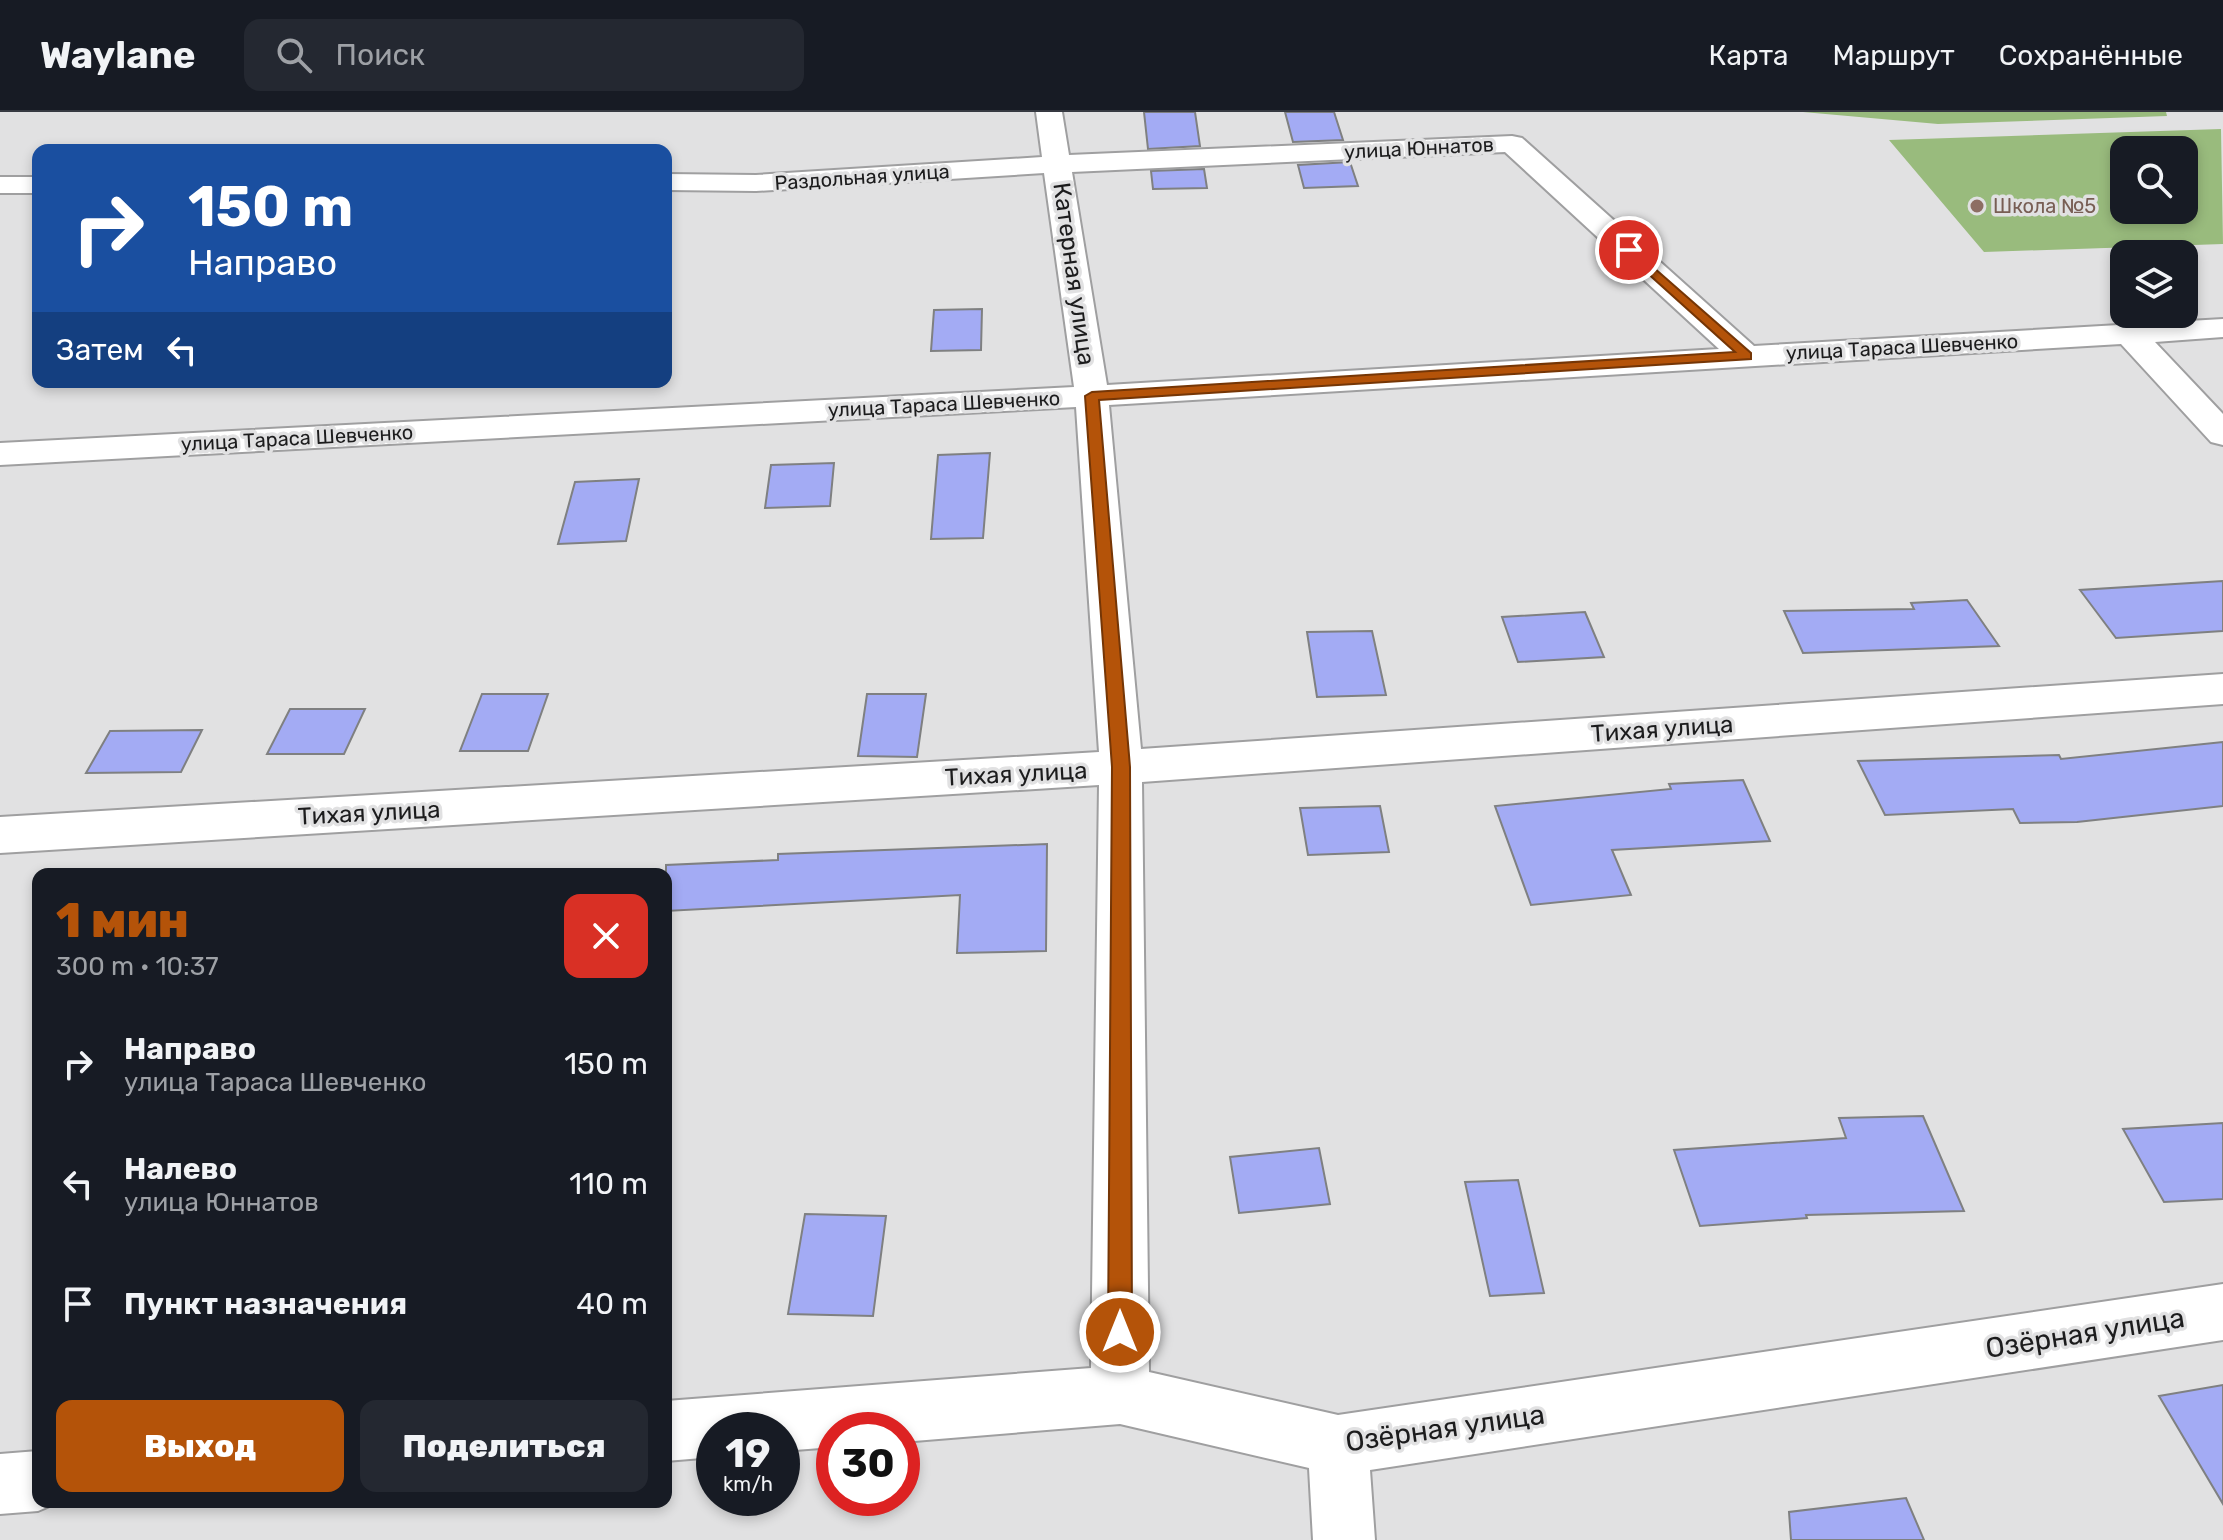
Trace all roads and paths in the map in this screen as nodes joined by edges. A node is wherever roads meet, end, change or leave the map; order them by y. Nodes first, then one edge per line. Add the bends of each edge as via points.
1 (1049, 112) edge
2 (1058, 164) junction
3 (672, 182) edge
4 (0, 185) edge
5 (32, 185) edge
6 (2223, 328) edge
7 (2129, 333) junction
8 (1746, 356) junction
9 (1092, 396) junction
10 (2223, 434) edge
11 (0, 454) edge
12 (2223, 689) edge
13 (1121, 767) junction
14 (0, 835) edge
15 (2223, 1312) edge
16 (1120, 1395) junction
17 (672, 1431) edge
18 (1338, 1445) junction
19 (32, 1481) edge
20 (0, 1484) edge
21 (1344, 1540) edge

1 - 2 street, Катерная улица
2 - 3 street, Раздольная улица via 756,183
2 - 8 street, улица Юннатов via 1512,144
2 - 9 street, Катерная улица
4 - 5 street
6 - 7 street, улица Тараса Шевченко
7 - 8 street, улица Тараса Шевченко
7 - 10 street
8 - 9 street, улица Тараса Шевченко
9 - 11 street, улица Тараса Шевченко
9 - 13 street, Катерная улица
12 - 13 street, Тихая улица
13 - 14 street, Тихая улица
13 - 16 street, Катерная улица
15 - 18 street, Озёрная улица
16 - 17 street, Озёрная улица
16 - 18 street, Озёрная улица
18 - 21 street
19 - 20 street

